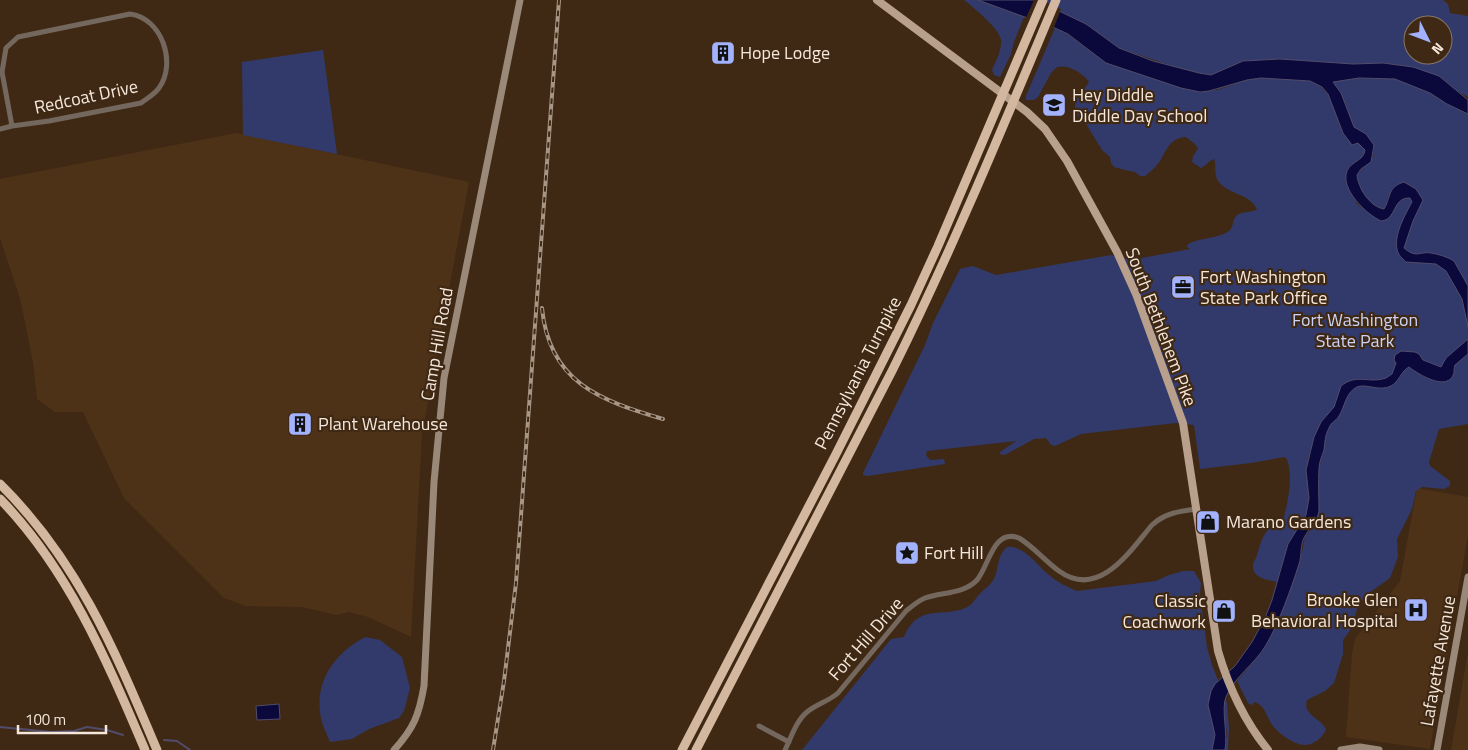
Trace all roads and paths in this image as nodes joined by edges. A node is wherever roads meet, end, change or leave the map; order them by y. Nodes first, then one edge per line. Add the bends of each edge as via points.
1 (520, 0) edge
2 (877, 0) edge
3 (1043, 0) edge
4 (1056, 0) edge
5 (12, 126) junction
6 (0, 129) edge
7 (0, 484) edge
8 (0, 499) edge
9 (1197, 509) junction
10 (1468, 577) edge
11 (759, 726) dead end
12 (789, 742) junction
13 (146, 750) edge
14 (157, 750) edge
15 (394, 750) edge
16 (682, 750) edge
17 (696, 750) edge
18 (785, 750) edge
19 (1268, 750) edge
20 (1342, 750) edge
21 (1379, 750) edge
22 (1437, 750) edge

1 - 15 street, Camp Hill Road via 444,378 434,482 421,705 407,736
2 - 9 main road, South Bethlehem Pike via 1027,112 1045,129 1067,161 1136,294 1183,423
3 - 16 highway, Pennsylvania Turnpike via 938,246 886,356
4 - 17 highway, Pennsylvania Turnpike via 950,249 898,361
5 - 5 street, Redcoat Drive via 141,103 160,87 166,72 162,39 149,21 130,14 18,38 6,48 2,72
5 - 6 street, Redcoat Drive
7 - 14 highway via 50,541 86,595
8 - 13 highway via 39,545 74,596
9 - 12 street, Fort Hill Drive via 1170,513 1158,519 1118,565 1094,578 1069,577 1019,538 1002,539 974,583 957,591 925,598 906,611 838,693 803,716
9 - 19 main road, South Bethlehem Pike via 1218,651 1235,695
10 - 22 street, Lafayette Avenue
11 - 12 street
12 - 18 street, Fort Hill Drive
20 - 21 street via 1360,747

